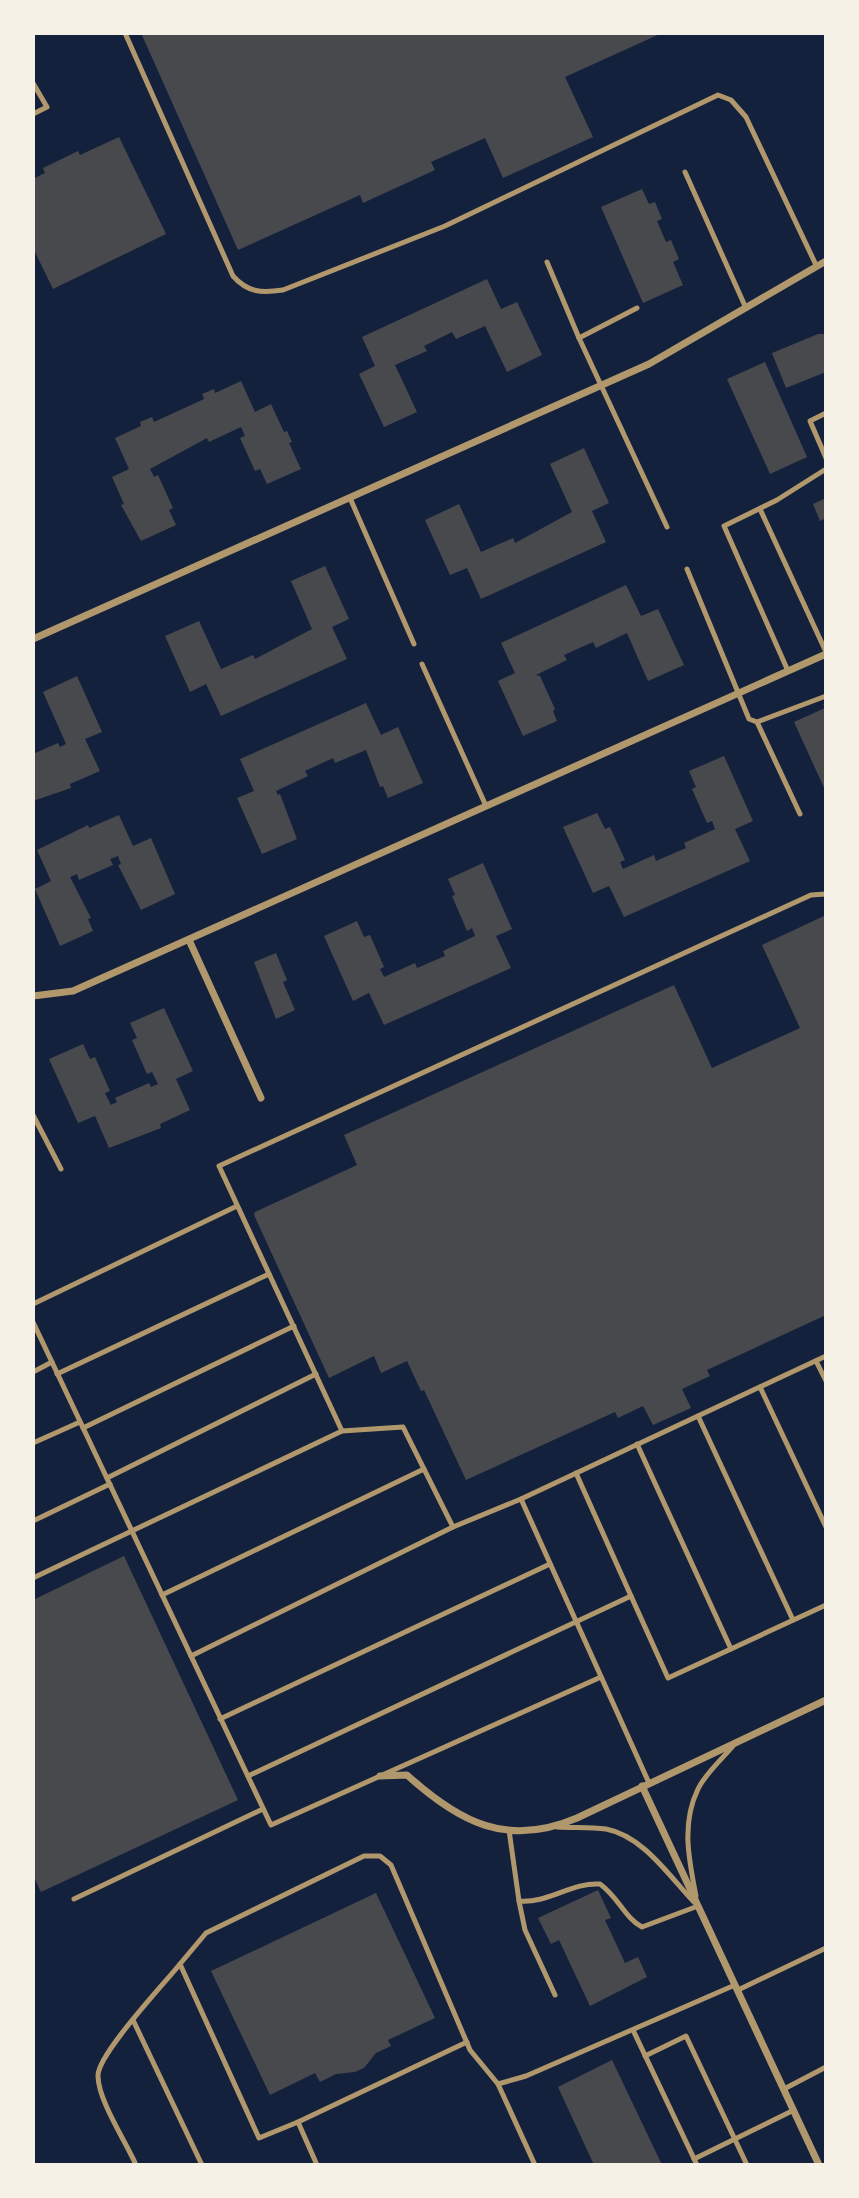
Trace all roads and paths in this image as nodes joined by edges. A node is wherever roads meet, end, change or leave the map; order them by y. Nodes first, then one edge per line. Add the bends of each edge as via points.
1 (125, 33) edge
2 (33, 83) edge
3 (33, 114) edge
4 (685, 172) dead end
5 (826, 261) edge
6 (547, 262) dead end
7 (816, 265) junction
8 (746, 306) junction
9 (636, 308) dead end
10 (579, 338) junction
11 (602, 386) junction
12 (826, 413) edge
13 (826, 458) edge
14 (826, 469) edge
15 (349, 498) junction
16 (760, 509) junction
17 (667, 527) dead end
18 (687, 569) dead end
19 (33, 639) edge
20 (414, 644) dead end
21 (826, 653) edge
22 (422, 664) dead end
23 (788, 671) junction
24 (739, 693) junction
25 (826, 696) edge
26 (758, 722) junction
27 (486, 806) junction
28 (800, 814) dead end
29 (826, 894) edge
30 (190, 940) junction
31 (34, 998) edge
32 (261, 1098) dead end
33 (33, 1115) edge
34 (61, 1169) dead end
35 (237, 1206) junction
36 (269, 1273) junction
37 (33, 1304) edge
38 (33, 1322) edge
39 (293, 1326) junction
40 (826, 1356) edge
41 (816, 1361) junction
42 (52, 1362) junction
43 (33, 1371) edge
44 (57, 1374) junction
45 (316, 1374) junction
46 (826, 1381) edge
47 (760, 1387) junction
48 (698, 1416) junction
49 (82, 1425) junction
50 (342, 1431) junction
51 (33, 1443) edge
52 (637, 1444) junction
53 (424, 1469) junction
54 (576, 1473) junction
55 (108, 1481) junction
56 (521, 1499) junction
57 (33, 1521) edge
58 (453, 1527) junction
59 (826, 1527) edge
60 (132, 1531) junction
61 (550, 1563) junction
62 (33, 1578) edge
63 (162, 1595) junction
64 (631, 1596) junction
65 (826, 1605) edge
66 (793, 1620) junction
67 (576, 1621) junction
68 (731, 1649) junction
69 (191, 1656) junction
70 (601, 1677) junction
71 (826, 1700) edge
72 (220, 1718) junction
73 (736, 1743) junction
74 (248, 1776) junction
75 (380, 1776) junction
76 (646, 1785) junction
77 (264, 1810) junction
78 (552, 1827) junction
79 (509, 1830) junction
80 (74, 1899) dead end
81 (519, 1901) junction
82 (698, 1906) junction
83 (826, 1948) edge
84 (180, 1964) junction
85 (736, 1987) junction
86 (555, 1995) dead end
87 (133, 2020) junction
88 (632, 2030) junction
89 (467, 2042) junction
90 (645, 2056) junction
91 (826, 2067) edge
92 (498, 2084) junction
93 (784, 2089) junction
94 (794, 2110) junction
95 (298, 2122) junction
96 (734, 2139) junction
97 (695, 2162) edge
98 (136, 2165) edge
99 (202, 2165) edge
100 (317, 2165) edge
101 (535, 2165) edge
102 (747, 2165) edge
103 (819, 2165) edge

1 - 7 lane via 233,276 260,294 283,290 445,226 718,95 731,100 746,117
2 - 3 lane via 47,107
4 - 8 lane
5 - 7 street
6 - 10 lane
7 - 8 street
8 - 11 street via 649,364
9 - 10 lane
10 - 11 lane
11 - 15 street
11 - 17 lane
12 - 13 lane via 810,421
14 - 16 lane
15 - 19 street
15 - 20 lane
16 - 21 lane
16 - 23 lane via 724,526
18 - 24 lane
21 - 23 street
22 - 27 lane
23 - 24 street
24 - 26 lane via 749,719
24 - 27 street
25 - 26 lane
26 - 28 lane
27 - 30 street
29 - 35 lane via 798,901 219,1166
30 - 31 street via 73,992
30 - 32 street
33 - 34 lane
35 - 36 lane
35 - 37 lane
36 - 39 lane
36 - 44 lane
38 - 42 lane
39 - 45 lane
39 - 49 lane
40 - 41 lane
41 - 46 lane
41 - 47 lane
42 - 43 lane
42 - 44 lane
44 - 49 lane
45 - 50 lane
45 - 55 lane
47 - 48 lane
47 - 59 lane
48 - 52 lane
48 - 66 lane
49 - 51 lane
49 - 55 lane
50 - 53 lane via 403,1427
50 - 60 lane
52 - 54 lane
52 - 68 lane
53 - 58 lane
53 - 63 lane
54 - 56 lane
54 - 64 lane
55 - 57 lane
55 - 60 lane
56 - 58 lane
56 - 61 lane
58 - 69 lane
60 - 62 lane
60 - 63 lane
61 - 67 lane
61 - 72 lane
63 - 69 lane
64 - 67 lane
64 - 68 lane via 668,1678
65 - 66 lane
66 - 68 lane
67 - 70 lane
67 - 74 lane
69 - 72 lane
70 - 75 lane
70 - 76 lane
71 - 73 street
72 - 74 lane
73 - 76 street
73 - 82 lane via 699,1787 686,1834
74 - 77 lane
75 - 77 lane via 271,1825
75 - 79 street via 407,1775 436,1802 464,1819
76 - 78 street
76 - 82 street
77 - 80 lane
78 - 79 street
78 - 82 lane via 607,1829 626,1836 643,1847
79 - 81 lane
81 - 82 lane via 600,1884 616,1895 633,1922 642,1927
81 - 86 lane via 524,1930
82 - 85 street
83 - 85 lane
84 - 87 lane
84 - 89 lane via 206,1933 364,1856 380,1856 391,1865
84 - 95 lane via 259,2138
85 - 88 lane
85 - 93 street
87 - 98 lane via 97,2074
87 - 99 lane
88 - 90 lane
88 - 92 lane
89 - 92 lane
89 - 95 lane
90 - 96 lane via 685,2036
90 - 97 lane
91 - 93 lane
92 - 101 lane
93 - 94 street
94 - 96 lane
94 - 103 street
95 - 100 lane
96 - 97 lane
96 - 102 lane

